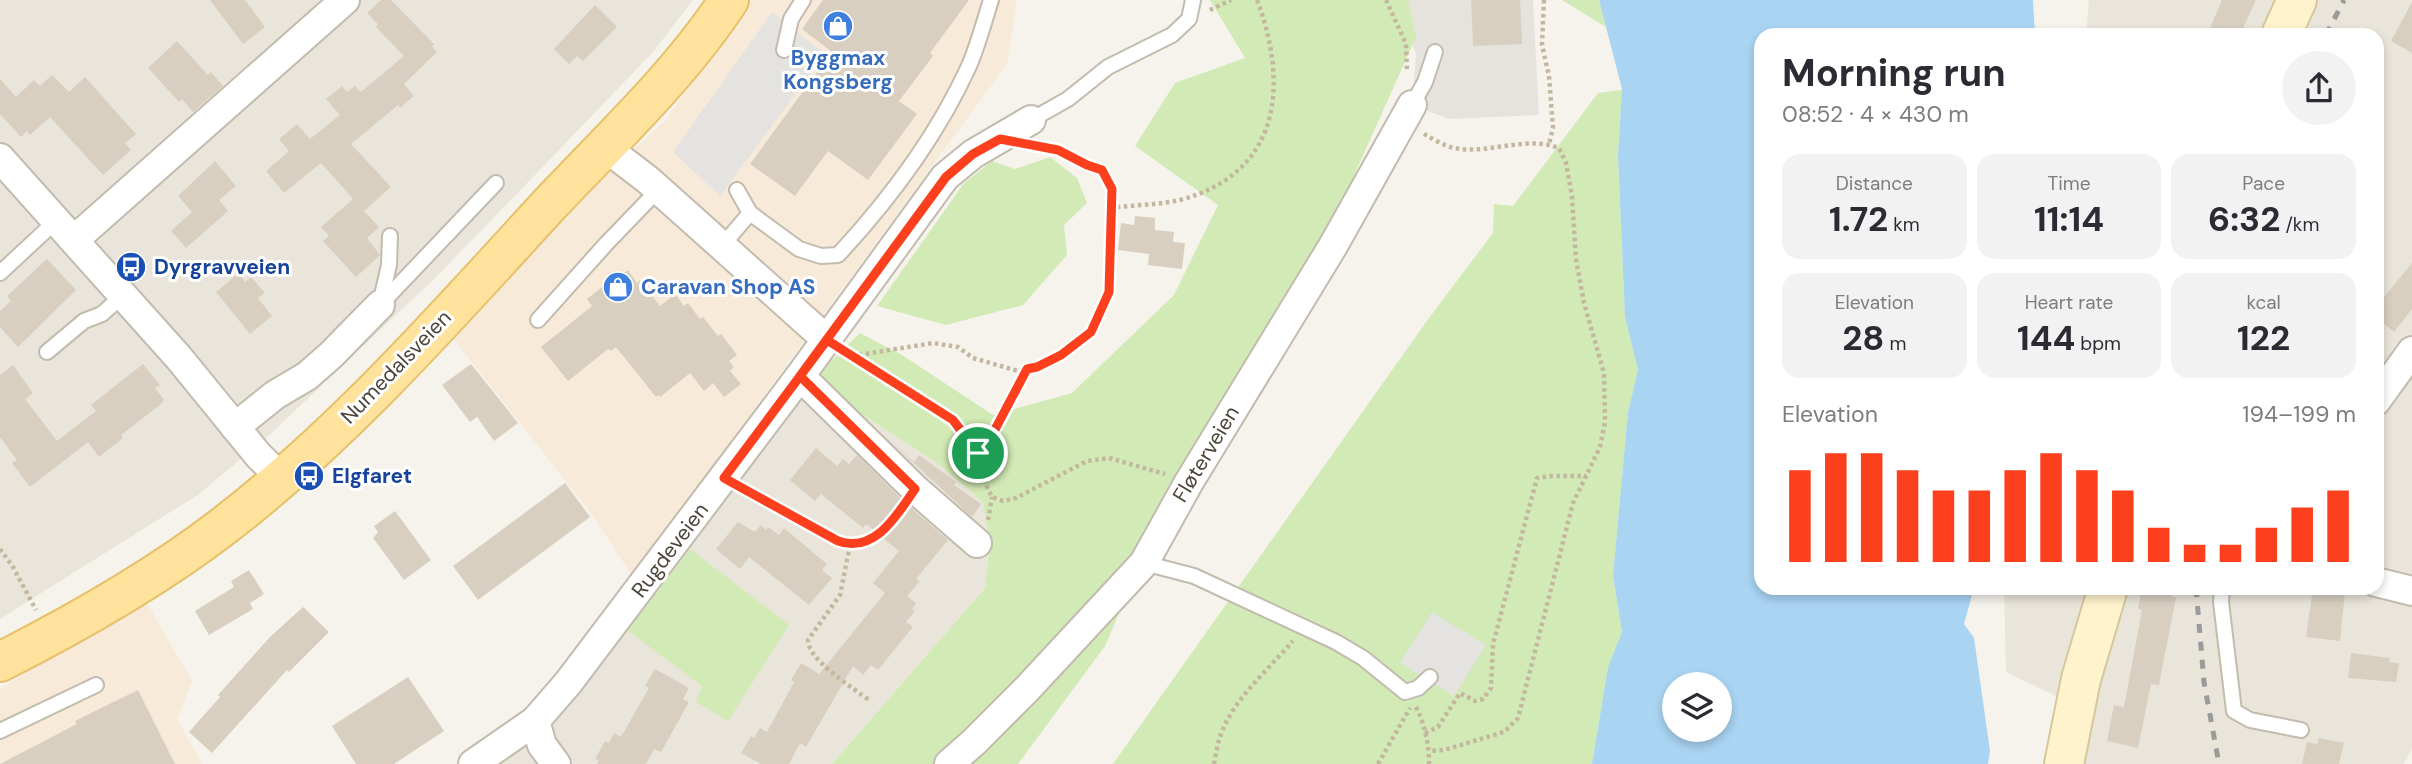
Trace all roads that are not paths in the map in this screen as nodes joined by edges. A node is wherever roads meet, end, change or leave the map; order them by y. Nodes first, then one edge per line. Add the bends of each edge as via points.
1 (345, 0) edge
2 (729, 0) edge
3 (803, 0) edge
4 (991, 0) edge
5 (1193, 0) edge
6 (2297, 0) edge
7 (2284, 28) edge
8 (784, 50) dead end
9 (1434, 52) dead end
10 (1410, 108) joint
11 (1031, 120) joint
12 (605, 147) junction
13 (0, 158) edge
14 (496, 183) dead end
15 (659, 189) junction
16 (737, 190) dead end
17 (750, 213) junction
18 (65, 231) junction
19 (390, 236) dead end
20 (722, 246) junction
21 (0, 273) edge
22 (122, 296) junction
23 (380, 305) junction
24 (538, 320) dead end
25 (827, 340) junction
26 (2412, 351) edge
27 (47, 352) dead end
28 (800, 376) junction
29 (2384, 390) edge
30 (235, 427) junction
31 (282, 479) junction
32 (977, 542) dead end
33 (1144, 563) junction
34 (2384, 584) edge
35 (2412, 591) edge
36 (2106, 595) edge
37 (2222, 595) edge
38 (0, 662) edge
39 (1430, 677) dead end
40 (96, 685) dead end
41 (536, 721) junction
42 (2301, 730) dead end
43 (0, 731) edge
44 (473, 764) edge
45 (556, 764) edge
46 (949, 764) edge
47 (2064, 764) edge

1 - 18 street
2 - 12 main road, Numedalsveien
3 - 8 lane via 791,19
4 - 17 lane via 970,64 936,131 838,255 821,256 799,248
5 - 11 lane via 1189,19 1172,35 1108,66 1068,99
6 - 7 main road
9 - 10 lane via 1425,82
10 - 33 street, Fløterveien
11 - 25 street, Rugdeveien via 973,154 946,177
12 - 15 street
12 - 31 main road, Numedalsveien via 408,358
13 - 18 street
14 - 23 lane
15 - 20 street
15 - 24 lane
16 - 17 lane
17 - 20 lane
18 - 21 lane
18 - 22 street
19 - 23 lane
20 - 25 street
22 - 27 lane
22 - 30 street
23 - 30 street via 307,376
25 - 28 street, Rugdeveien
26 - 29 street
28 - 32 street via 915,489
28 - 41 street, Rugdeveien
30 - 31 street
31 - 38 main road, Numedalsveien via 176,561
33 - 39 lane via 1194,576 1336,642 1405,692
33 - 46 street, Fløterveien via 1026,690
34 - 35 street
36 - 47 main road via 2081,679
37 - 42 lane via 2234,711 2249,720
40 - 43 lane
41 - 44 street, Rugdeveien
41 - 45 street via 542,746

